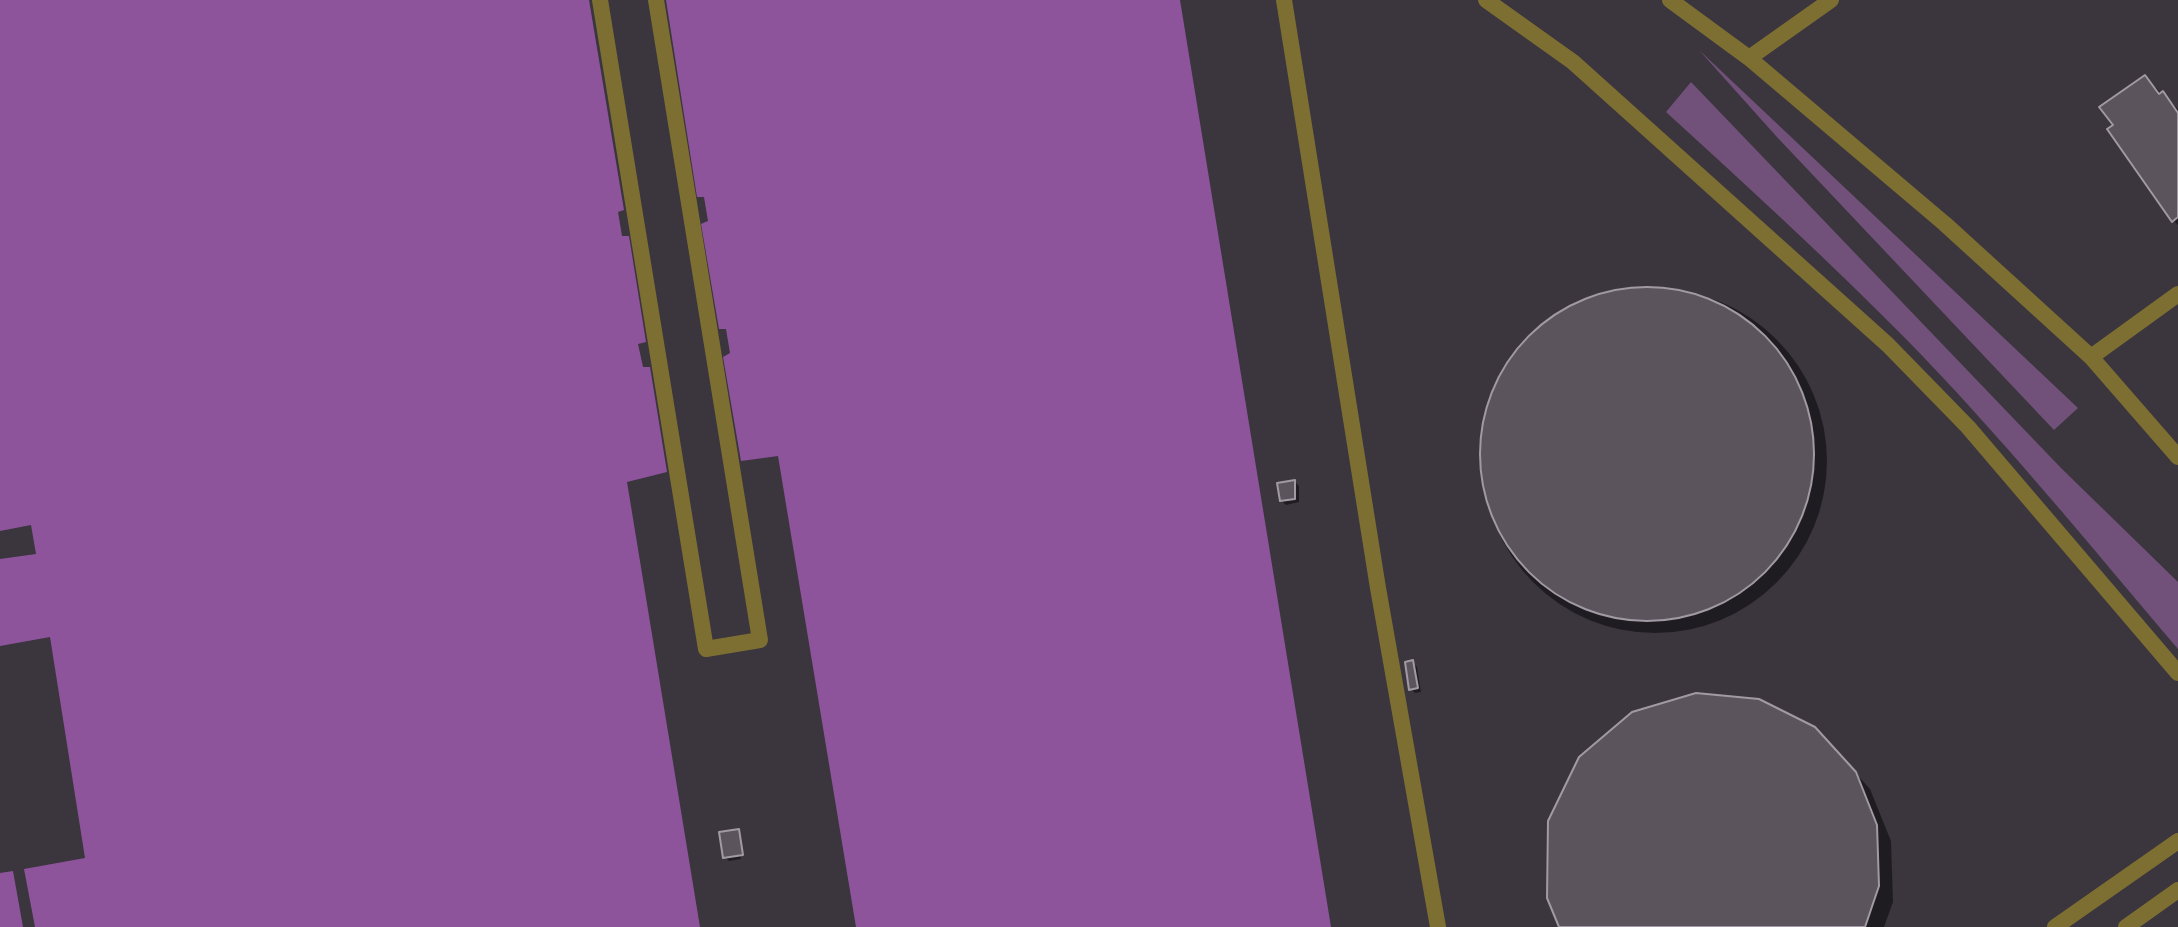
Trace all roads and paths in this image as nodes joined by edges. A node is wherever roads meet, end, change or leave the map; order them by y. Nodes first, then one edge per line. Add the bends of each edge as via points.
1 (600, 0) edge
2 (656, 0) edge
3 (1284, 0) edge
4 (1486, 0) edge
5 (1670, 0) edge
6 (1831, 0) edge
7 (1749, 58) junction
8 (2178, 294) edge
9 (2091, 357) junction
10 (2178, 457) edge
11 (2178, 673) edge
12 (2178, 841) edge
13 (2178, 890) edge
14 (1438, 927) edge
15 (2055, 927) edge
16 (2126, 927) edge

1 - 2 lane via 706,649 760,640
3 - 14 lane
4 - 11 lane via 1573,62 1888,345 1968,427
5 - 7 lane
6 - 7 lane
7 - 9 lane via 1945,224
8 - 9 lane
9 - 10 lane
12 - 15 lane
13 - 16 lane

